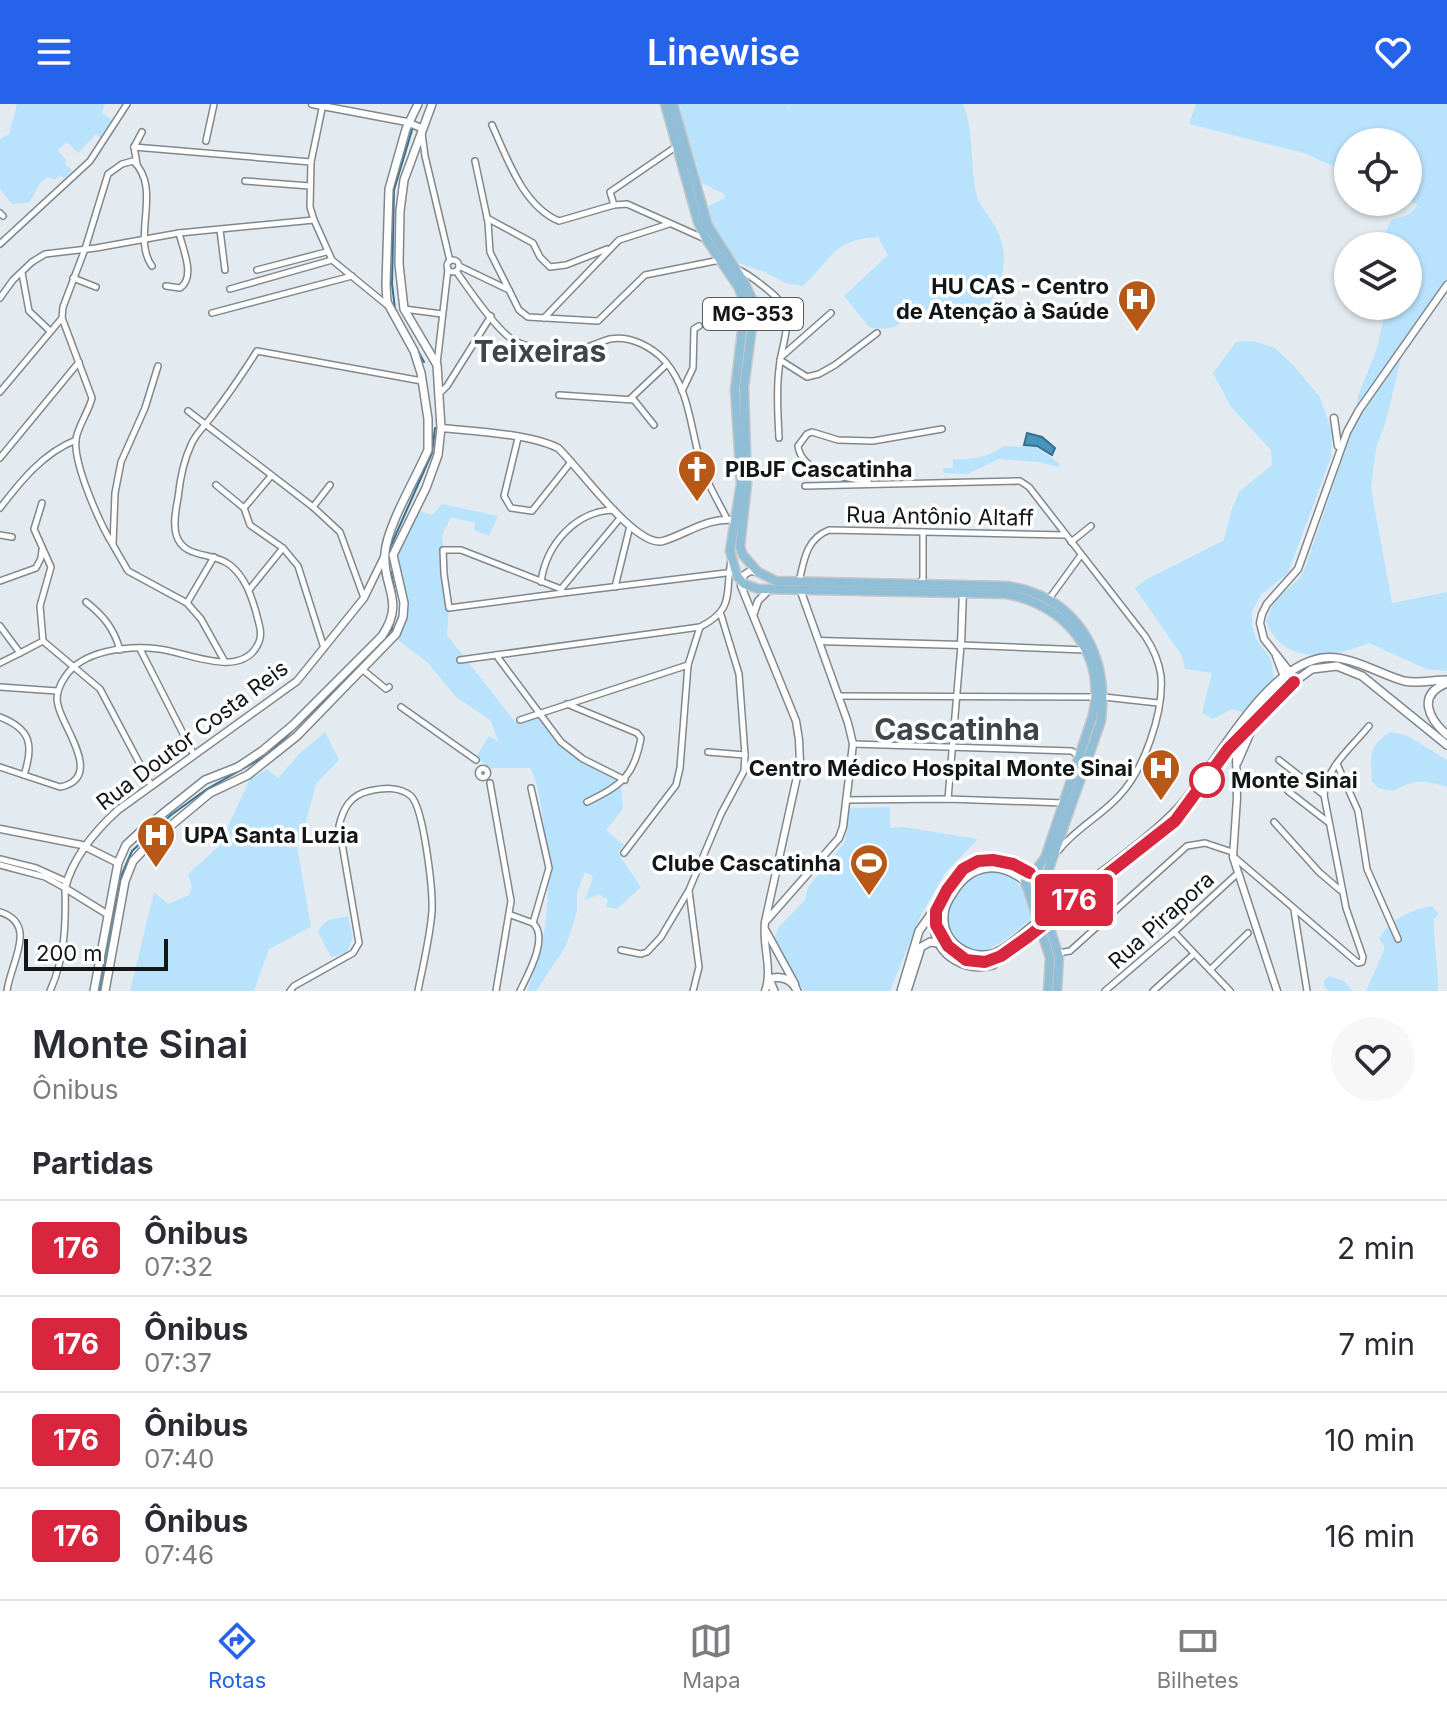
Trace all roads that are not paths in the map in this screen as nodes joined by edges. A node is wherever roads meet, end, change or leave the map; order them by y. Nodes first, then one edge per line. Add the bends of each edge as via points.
1 (127, 104) edge
2 (214, 104) edge
3 (312, 104) edge
4 (417, 104) edge
5 (665, 104) edge
6 (673, 104) edge
7 (322, 105) edge
8 (431, 106) edge
9 (409, 123) junction
10 (492, 125) dead end
11 (421, 128) junction
12 (142, 132) dead end
13 (206, 141) dead end
14 (677, 146) junction
15 (134, 147) junction
16 (475, 161) dead end
17 (311, 162) junction
18 (135, 163) junction
19 (245, 181) dead end
20 (310, 186) junction
21 (614, 205) junction
22 (486, 217) junction
23 (314, 220) junction
24 (698, 222) junction
25 (669, 224) junction
26 (220, 230) junction
27 (179, 233) junction
28 (689, 233) junction
29 (143, 238) junction
30 (706, 239) junction
31 (0, 244) edge
32 (610, 248) junction
33 (85, 249) junction
34 (326, 252) junction
35 (332, 260) junction
36 (720, 260) junction
37 (450, 261) junction
38 (152, 266) dead end
39 (448, 269) junction
40 (458, 269) junction
41 (736, 269) junction
42 (225, 270) dead end
43 (257, 270) dead end
44 (22, 272) junction
45 (352, 276) junction
46 (73, 278) junction
47 (1447, 285) edge
48 (166, 286) dead end
49 (96, 287) dead end
50 (230, 289) dead end
51 (509, 290) junction
52 (0, 298) edge
53 (391, 309) junction
54 (404, 309) junction
55 (212, 313) dead end
56 (831, 313) dead end
57 (442, 314) junction
58 (491, 316) junction
59 (62, 318) junction
60 (543, 318) junction
61 (699, 326) dead end
62 (50, 331) junction
63 (877, 333) dead end
64 (780, 359) junction
65 (1394, 361) junction
66 (79, 362) junction
67 (667, 364) junction
68 (437, 365) junction
69 (158, 366) dead end
70 (420, 368) junction
71 (423, 382) junction
72 (0, 392) edge
73 (682, 392) junction
74 (559, 395) dead end
75 (437, 396) junction
76 (630, 400) junction
77 (188, 411) dead end
78 (1334, 418) dead end
79 (428, 419) junction
80 (206, 424) junction
81 (654, 425) dead end
82 (441, 428) junction
83 (942, 429) dead end
84 (77, 437) junction
85 (518, 438) junction
86 (779, 438) dead end
87 (1338, 446) junction
88 (0, 458) edge
89 (572, 461) junction
90 (271, 476) junction
91 (877, 484) junction
92 (216, 485) dead end
93 (330, 485) dead end
94 (1327, 485) junction
95 (805, 486) dead end
96 (42, 503) dead end
97 (313, 507) junction
98 (0, 508) edge
99 (244, 508) junction
100 (614, 510) junction
101 (621, 517) junction
102 (730, 520) junction
103 (630, 526) junction
104 (1091, 526) dead end
105 (923, 532) junction
106 (0, 535) edge
107 (1066, 535) junction
108 (12, 537) dead end
109 (1071, 542) junction
110 (113, 545) junction
111 (283, 548) junction
112 (42, 550) junction
113 (1081, 555) junction
114 (214, 557) junction
115 (390, 557) junction
116 (385, 566) junction
117 (756, 570) junction
118 (731, 572) junction
119 (375, 575) junction
120 (0, 581) edge
121 (541, 582) junction
122 (741, 582) junction
123 (923, 583) junction
124 (799, 585) junction
125 (615, 587) junction
126 (771, 589) junction
127 (811, 589) junction
128 (249, 590) junction
129 (962, 590) junction
130 (562, 591) junction
131 (364, 598) junction
132 (1049, 599) junction
133 (86, 602) dead end
134 (805, 602) junction
135 (187, 603) junction
136 (721, 615) junction
137 (754, 617) junction
138 (0, 626) edge
139 (700, 627) junction
140 (43, 641) junction
141 (819, 641) junction
142 (961, 645) junction
143 (1080, 646) junction
144 (324, 648) junction
145 (140, 649) junction
146 (120, 650) junction
147 (20, 653) junction
148 (495, 654) junction
149 (460, 660) dead end
150 (225, 662) junction
151 (0, 663) edge
152 (73, 665) junction
153 (688, 665) junction
154 (363, 670) junction
155 (1289, 677) junction
156 (1447, 682) edge
157 (0, 687) edge
158 (389, 687) dead end
159 (57, 691) junction
160 (957, 695) junction
161 (838, 696) junction
162 (1100, 698) junction
163 (1158, 703) junction
164 (566, 704) junction
165 (401, 707) dead end
166 (540, 713) junction
167 (0, 717) edge
168 (520, 720) dead end
169 (1254, 724) junction
170 (1369, 726) dead end
171 (1447, 735) edge
172 (1240, 736) junction
173 (853, 744) junction
174 (1447, 745) edge
175 (952, 746) junction
176 (1232, 751) junction
177 (708, 752) dead end
178 (194, 755) junction
179 (745, 755) junction
180 (1078, 758) junction
181 (476, 760) junction
182 (1279, 760) dead end
183 (1337, 764) junction
184 (1237, 765) junction
185 (0, 767) edge
186 (486, 770) junction
187 (480, 775) junction
188 (24, 776) junction
189 (625, 780) junction
190 (490, 783) junction
191 (151, 785) junction
192 (531, 788) dead end
193 (1288, 791) dead end
194 (1324, 795) junction
195 (948, 799) junction
196 (846, 800) junction
197 (587, 802) dead end
198 (1064, 803) junction
199 (1274, 822) dead end
200 (1328, 822) junction
201 (0, 829) edge
202 (85, 846) junction
203 (624, 853) dead end
204 (1055, 853) junction
205 (1233, 854) junction
206 (0, 859) edge
207 (0, 865) edge
208 (124, 866) junction
209 (1238, 873) junction
210 (1029, 878) junction
211 (1044, 884) junction
212 (66, 885) junction
213 (689, 890) junction
214 (1343, 893) junction
215 (938, 905) junction
216 (1063, 905) junction
217 (1294, 909) junction
218 (0, 912) edge
219 (107, 914) junction
220 (511, 915) junction
221 (935, 920) junction
222 (533, 923) junction
223 (765, 925) junction
224 (1174, 932) junction
225 (1248, 933) dead end
226 (1025, 936) junction
227 (1398, 939) dead end
228 (939, 943) junction
229 (621, 950) dead end
230 (1058, 953) junction
231 (1194, 954) junction
232 (1210, 970) junction
233 (769, 979) junction
234 (796, 989) edge
235 (1155, 990) edge
236 (7, 991) edge
237 (50, 991) edge
238 (94, 991) edge
239 (105, 991) edge
240 (290, 991) edge
241 (418, 991) edge
242 (496, 991) edge
243 (520, 991) edge
244 (693, 991) edge
245 (765, 991) edge
246 (774, 991) edge
247 (901, 991) edge
248 (907, 991) edge
249 (1048, 991) edge
250 (1057, 991) edge
251 (1105, 991) edge
252 (1230, 991) edge
253 (1277, 991) edge
254 (1307, 991) edge

1 - 31 street via 90,161
2 - 13 street
3 - 7 street
4 - 8 street
4 - 9 main road
5 - 14 main road, MG-353
6 - 41 main road, MG-353 via 708,226
7 - 9 street
7 - 17 street
8 - 11 main road
9 - 11 street
9 - 53 main road via 389,189 386,285
10 - 21 street via 518,179 543,213 559,221
11 - 37 street
11 - 54 main road via 401,191
12 - 15 street
14 - 21 street via 610,192
14 - 24 main road, MG-353
15 - 17 street
15 - 18 street
16 - 22 street
17 - 20 street
18 - 29 street via 147,203
18 - 33 street via 108,174
19 - 20 street
20 - 23 street
21 - 25 street via 627,204
22 - 32 street via 533,243 550,267
22 - 51 street via 490,252
23 - 26 street
23 - 34 street
24 - 28 street
24 - 30 main road, MG-353
25 - 28 street
25 - 32 street via 619,240
26 - 27 street
26 - 42 street
27 - 29 street
27 - 48 street via 189,276 180,288
28 - 30 street
29 - 33 street
29 - 38 street
30 - 36 main road, MG-353
32 - 60 street
33 - 44 street via 45,254
33 - 46 street
34 - 35 street
34 - 43 street
35 - 45 street
35 - 50 street
36 - 60 street via 645,275 598,321
36 - 102 main road, MG-353 via 745,306 735,390 741,483
37 - 39 street
37 - 40 street via 457,261
39 - 40 street
39 - 57 street
40 - 51 street
40 - 58 street
41 - 64 street via 776,295 785,308
41 - 117 main road, MG-353 via 753,306 744,387 748,475 740,547
44 - 52 street
44 - 62 street via 29,311
45 - 53 street
45 - 55 street
46 - 49 street
46 - 59 street
47 - 65 street
51 - 60 street via 519,310
53 - 70 main road
54 - 57 street
54 - 68 main road
56 - 64 street
57 - 68 street
58 - 67 street via 513,341 528,346 576,350 611,339 627,340 642,343
58 - 75 street
59 - 62 street
59 - 66 street
61 - 73 street via 694,329 693,368
62 - 72 street
63 - 64 street via 819,374 807,377
64 - 86 street
65 - 87 street via 1357,408
65 - 94 street via 1350,425
66 - 84 street via 92,398
66 - 88 street
67 - 73 street
67 - 76 street
68 - 70 main road
68 - 75 main road
69 - 110 street via 121,462
70 - 71 main road
71 - 75 main road
71 - 79 main road
71 - 80 street via 257,351
73 - 102 street via 705,475
74 - 76 street
75 - 82 main road
76 - 81 street
77 - 80 street
78 - 87 street
79 - 82 main road
79 - 115 main road via 428,450 389,532
80 - 90 street
80 - 114 street via 191,443 182,471 175,530 178,541 191,552
82 - 85 street
82 - 115 main road via 426,488
83 - 91 street via 873,441 838,440 812,432 798,446 812,468
84 - 98 street via 30,471
84 - 110 street via 95,514
85 - 89 street via 549,444
85 - 89 street via 504,496 517,510 532,511
87 - 94 street
89 - 100 street
90 - 97 street
90 - 99 street
91 - 95 street
91 - 107 street via 1020,481
92 - 99 street
93 - 97 street
94 - 155 street via 1298,569 1267,604 1260,623 1264,639
96 - 112 street via 34,529
97 - 131 street via 340,532
99 - 111 street via 250,525
100 - 101 street
100 - 121 street via 600,510 578,521 549,550
101 - 103 street
101 - 130 street
102 - 103 street via 660,543
102 - 117 main road via 738,525 739,553
102 - 118 main road, MG-353
103 - 125 street
104 - 109 street
105 - 107 street, Rua Antônio Altaff
105 - 123 street
105 - 124 street, Rua Antônio Altaff via 819,534 810,543
106 - 108 street
107 - 109 street
109 - 113 street
110 - 135 street via 128,571
111 - 128 street
111 - 144 street via 298,566
112 - 120 street via 36,568
112 - 140 street via 51,567 40,606
113 - 132 street
113 - 163 street via 1153,649 1161,674
114 - 128 street via 231,566
114 - 135 street
115 - 116 main road
115 - 119 street, Rua Doutor Costa Reis
115 - 154 main road via 403,617 391,642
116 - 119 street, Rua Doutor Costa Reis
116 - 208 main road via 394,607 382,636 262,751 196,786 141,831 126,845
117 - 122 street
117 - 124 main road
118 - 122 main road, MG-353
118 - 125 street
118 - 136 street
119 - 131 street, Rua Doutor Costa Reis
121 - 130 street
121 - 130 street via 461,550 443,550 449,608
122 - 126 main road
122 - 137 street
123 - 124 main road
123 - 129 main road
124 - 126 main road
124 - 127 main road
124 - 134 street
125 - 130 street
126 - 137 street via 758,601
127 - 129 main road
127 - 134 street
128 - 150 street via 260,640 244,657
129 - 132 main road via 1007,586
129 - 142 street
129 - 143 main road via 1026,598 1057,613
131 - 144 street, Rua Doutor Costa Reis
132 - 162 main road via 1072,617 1094,650
133 - 146 street via 113,629
134 - 141 street
135 - 150 street
136 - 139 street
136 - 179 street via 739,674
137 - 223 street via 796,721 800,763
138 - 147 street
139 - 148 street
139 - 153 street
140 - 147 street
140 - 152 street
141 - 142 street
141 - 161 street
142 - 143 street
142 - 160 street
143 - 162 main road
144 - 178 street, Rua Doutor Costa Reis via 297,681
145 - 146 street
145 - 150 street
145 - 178 street
146 - 152 street
147 - 151 street
148 - 149 street
148 - 166 street
152 - 159 street
152 - 191 street via 100,689
153 - 164 street
153 - 203 street via 676,785
154 - 158 street
154 - 208 main road via 297,736 248,775 210,793
155 - 156 main road via 1304,663 1327,657 1405,681
155 - 169 main road
155 - 172 main road via 1245,723
155 - 174 main road via 1321,666 1362,676
155 - 216 main road via 1237,728 1180,806
156 - 171 main road via 1432,695 1428,710
157 - 159 street
159 - 188 street via 57,704 79,753 78,773 60,787
160 - 161 street
160 - 162 street
160 - 175 street
161 - 173 street
162 - 163 street
162 - 180 main road
162 - 204 main road via 1101,721
163 - 204 street via 1133,779
164 - 166 street
164 - 189 street via 641,738
165 - 181 street
166 - 168 street
166 - 189 street via 561,742
167 - 188 street via 20,726 30,746
169 - 172 main road
169 - 184 street
170 - 183 street
172 - 176 main road
173 - 175 street
173 - 196 street
175 - 180 street via 1072,751
175 - 195 street
176 - 184 street
176 - 216 main road via 1175,821
177 - 179 street
178 - 191 street, Rua Doutor Costa Reis
179 - 213 street via 744,771
180 - 198 main road
181 - 186 street
181 - 187 street
182 - 194 street
183 - 194 street via 1327,776
183 - 227 street via 1358,811 1367,869
184 - 205 street
185 - 188 street
186 - 187 street via 481,768
186 - 190 street
187 - 190 street
189 - 197 street
190 - 220 street
191 - 202 street, Rua Doutor Costa Reis via 118,810
192 - 222 street via 549,868
193 - 200 street
194 - 200 street
195 - 196 street
195 - 198 street
196 - 223 street via 834,847
198 - 210 main road via 1045,858
199 - 214 street
200 - 214 street
201 - 202 street
202 - 208 street
202 - 212 street, Rua Doutor Costa Reis
204 - 211 main road
205 - 209 street
205 - 217 street
205 - 230 street via 1205,843 1187,846 1070,951
206 - 212 street via 36,868
207 - 212 street
208 - 219 main road
208 - 239 main road
209 - 224 street, Rua Pirapora
209 - 253 street
210 - 211 main road via 1041,873
210 - 211 main road via 1035,891
210 - 215 main road via 999,860 978,861 963,869
210 - 226 main road via 1001,868 977,869 954,890 943,916 952,940 976,954 999,951
210 - 249 main road via 1050,958
211 - 230 main road via 1044,910
212 - 219 street
212 - 237 street via 66,928 59,972
213 - 229 street via 655,946 641,954
213 - 244 street via 699,967
214 - 217 street via 1362,962
215 - 221 main road
215 - 247 main road via 919,931
216 - 226 main road, bridge
217 - 254 street
218 - 236 street via 16,920 20,929
219 - 238 main road
220 - 222 street
220 - 242 street
221 - 226 main road via 948,946 972,961 992,961
221 - 228 main road
222 - 243 street via 540,937
223 - 233 street
223 - 234 street
224 - 231 street
224 - 251 street, Rua Pirapora
225 - 232 street
226 - 228 main road via 1003,960 981,967 955,960
228 - 248 main road via 921,947
230 - 250 main road
231 - 232 street
231 - 235 street
232 - 252 street
233 - 234 main road via 781,977
233 - 245 street
233 - 246 main road
240 - 241 street via 359,943 340,841 342,816 358,794 379,789 411,796 421,815 432,909

